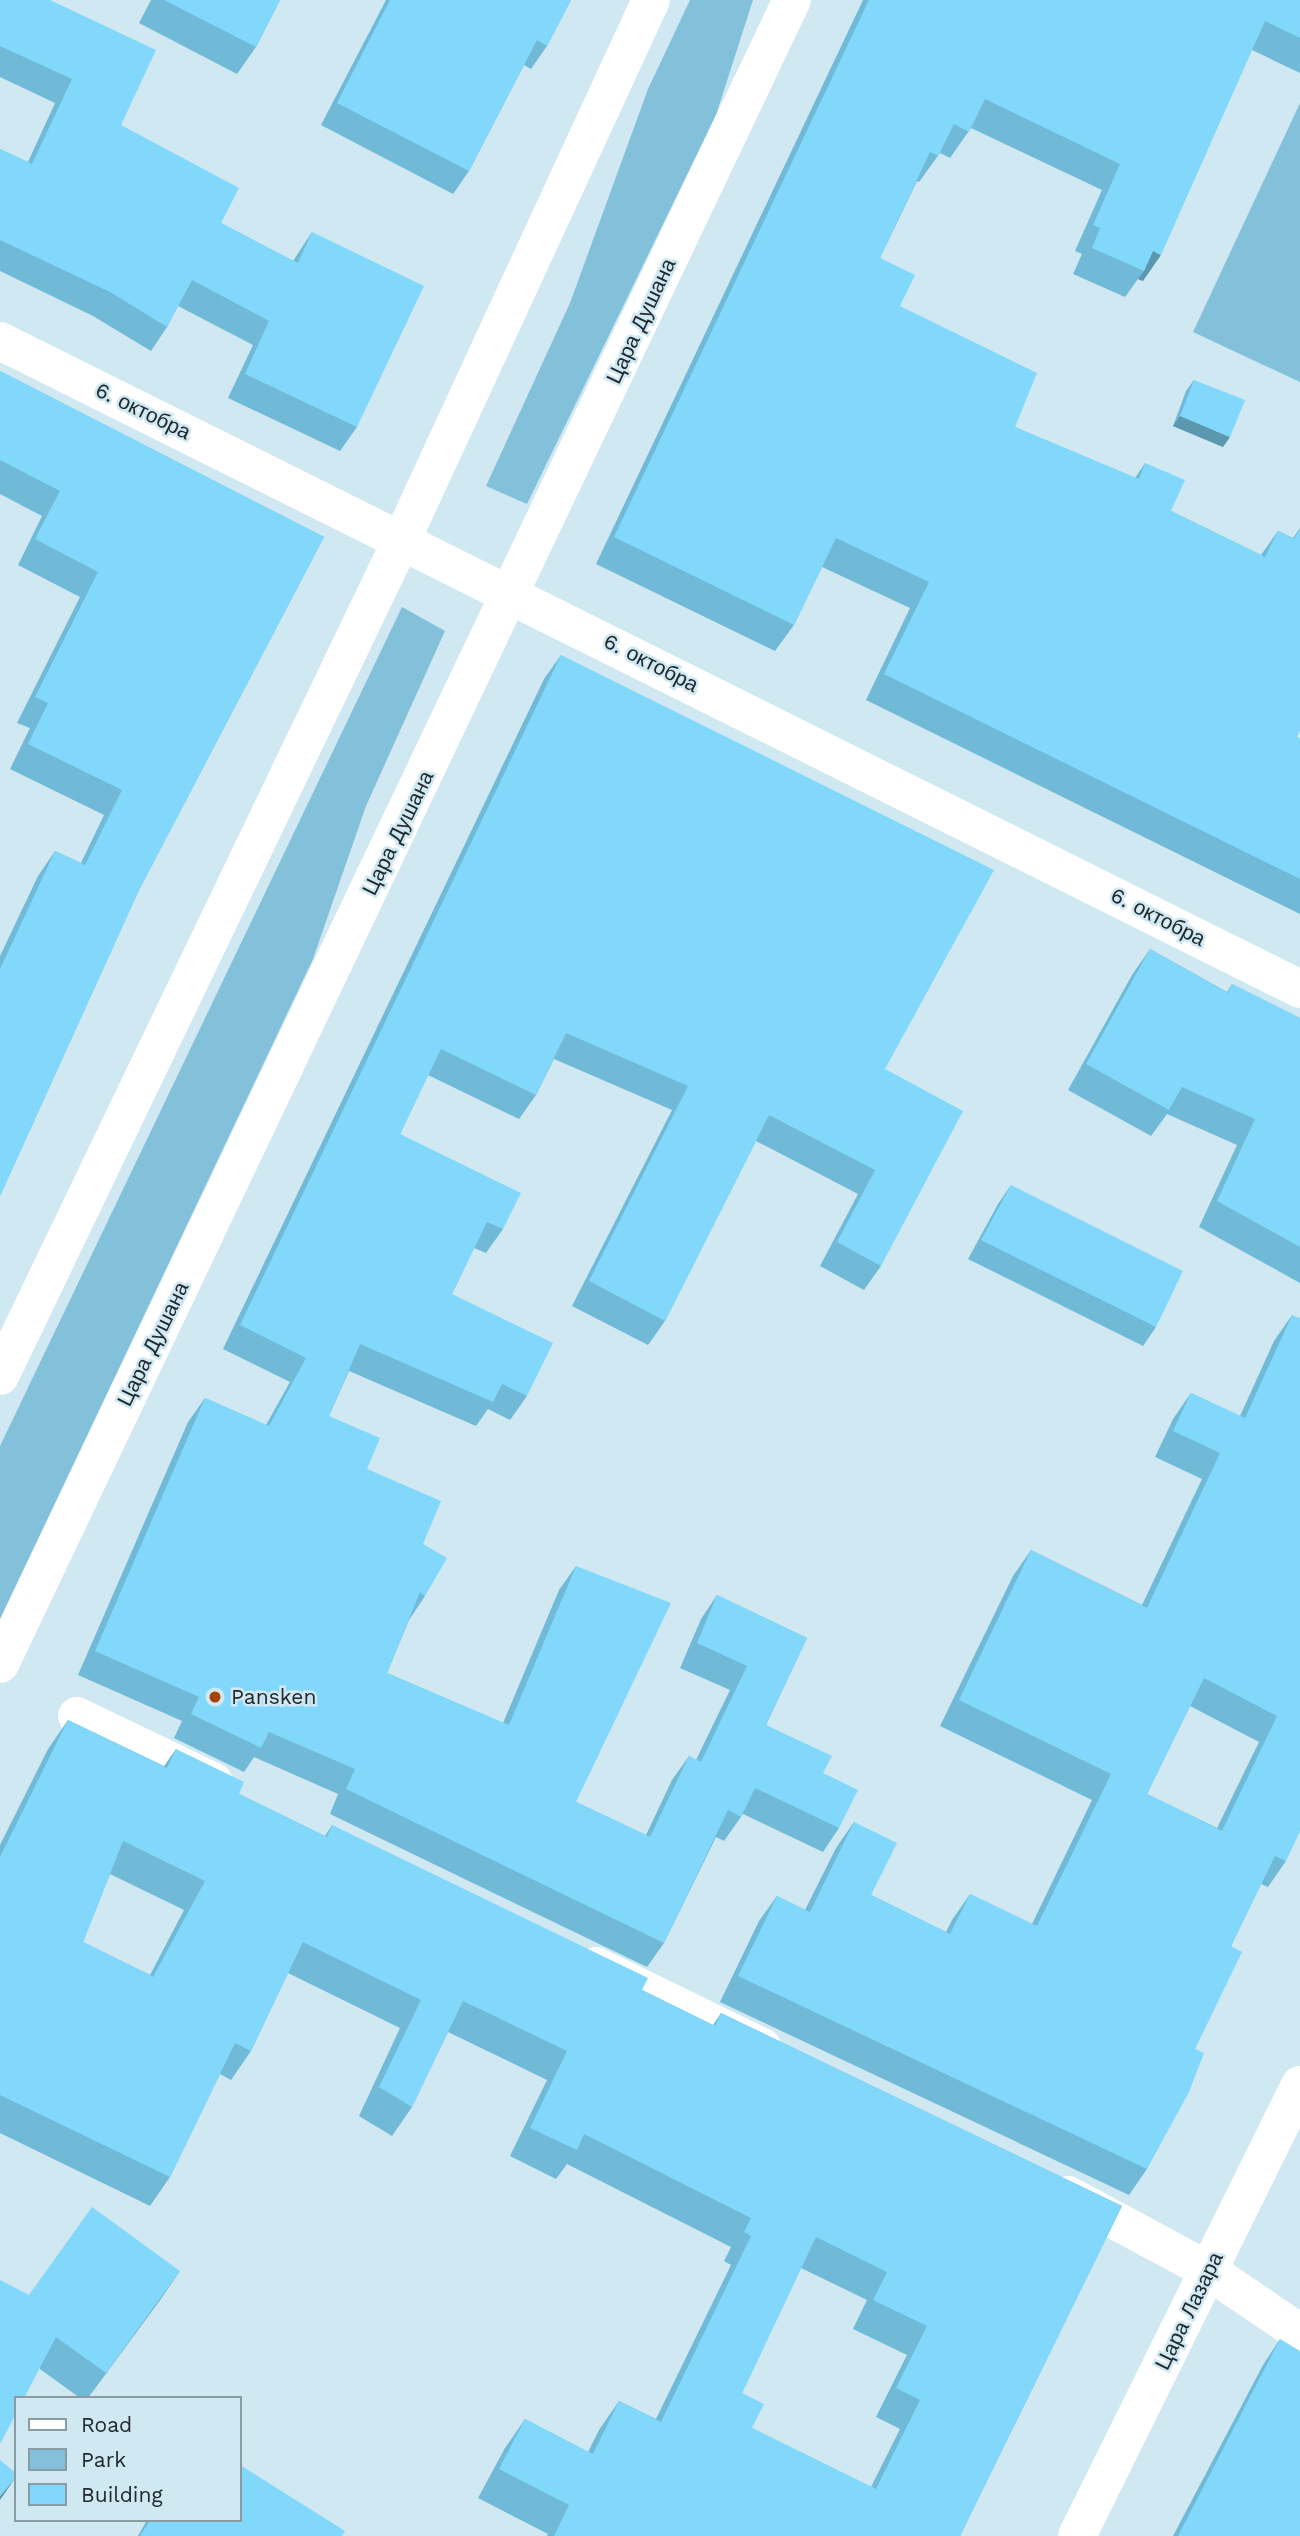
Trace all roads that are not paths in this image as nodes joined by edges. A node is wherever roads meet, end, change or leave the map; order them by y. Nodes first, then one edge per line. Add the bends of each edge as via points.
1 (651, 0) edge
2 (792, 0) edge
3 (0, 341) edge
4 (402, 537) junction
5 (513, 593) junction
6 (1300, 989) edge
7 (0, 1376) edge
8 (0, 1664) edge
9 (77, 1716) dead end
10 (252, 1800) edge
11 (565, 1951) edge
12 (790, 2060) edge
13 (1300, 2085) edge
14 (1040, 2181) edge
15 (1209, 2271) junction
16 (1300, 2333) edge
17 (1077, 2536) edge

1 - 4 street
2 - 5 street, Цара Душана
3 - 4 street, 6. октобра
4 - 5 street, 6. октобра
4 - 7 street
5 - 6 street, 6. октобра
5 - 8 street, Цара Душана
9 - 10 street
11 - 12 street
13 - 15 street, Цара Лазара
14 - 15 street
15 - 16 street
15 - 17 street, Цара Лазара

